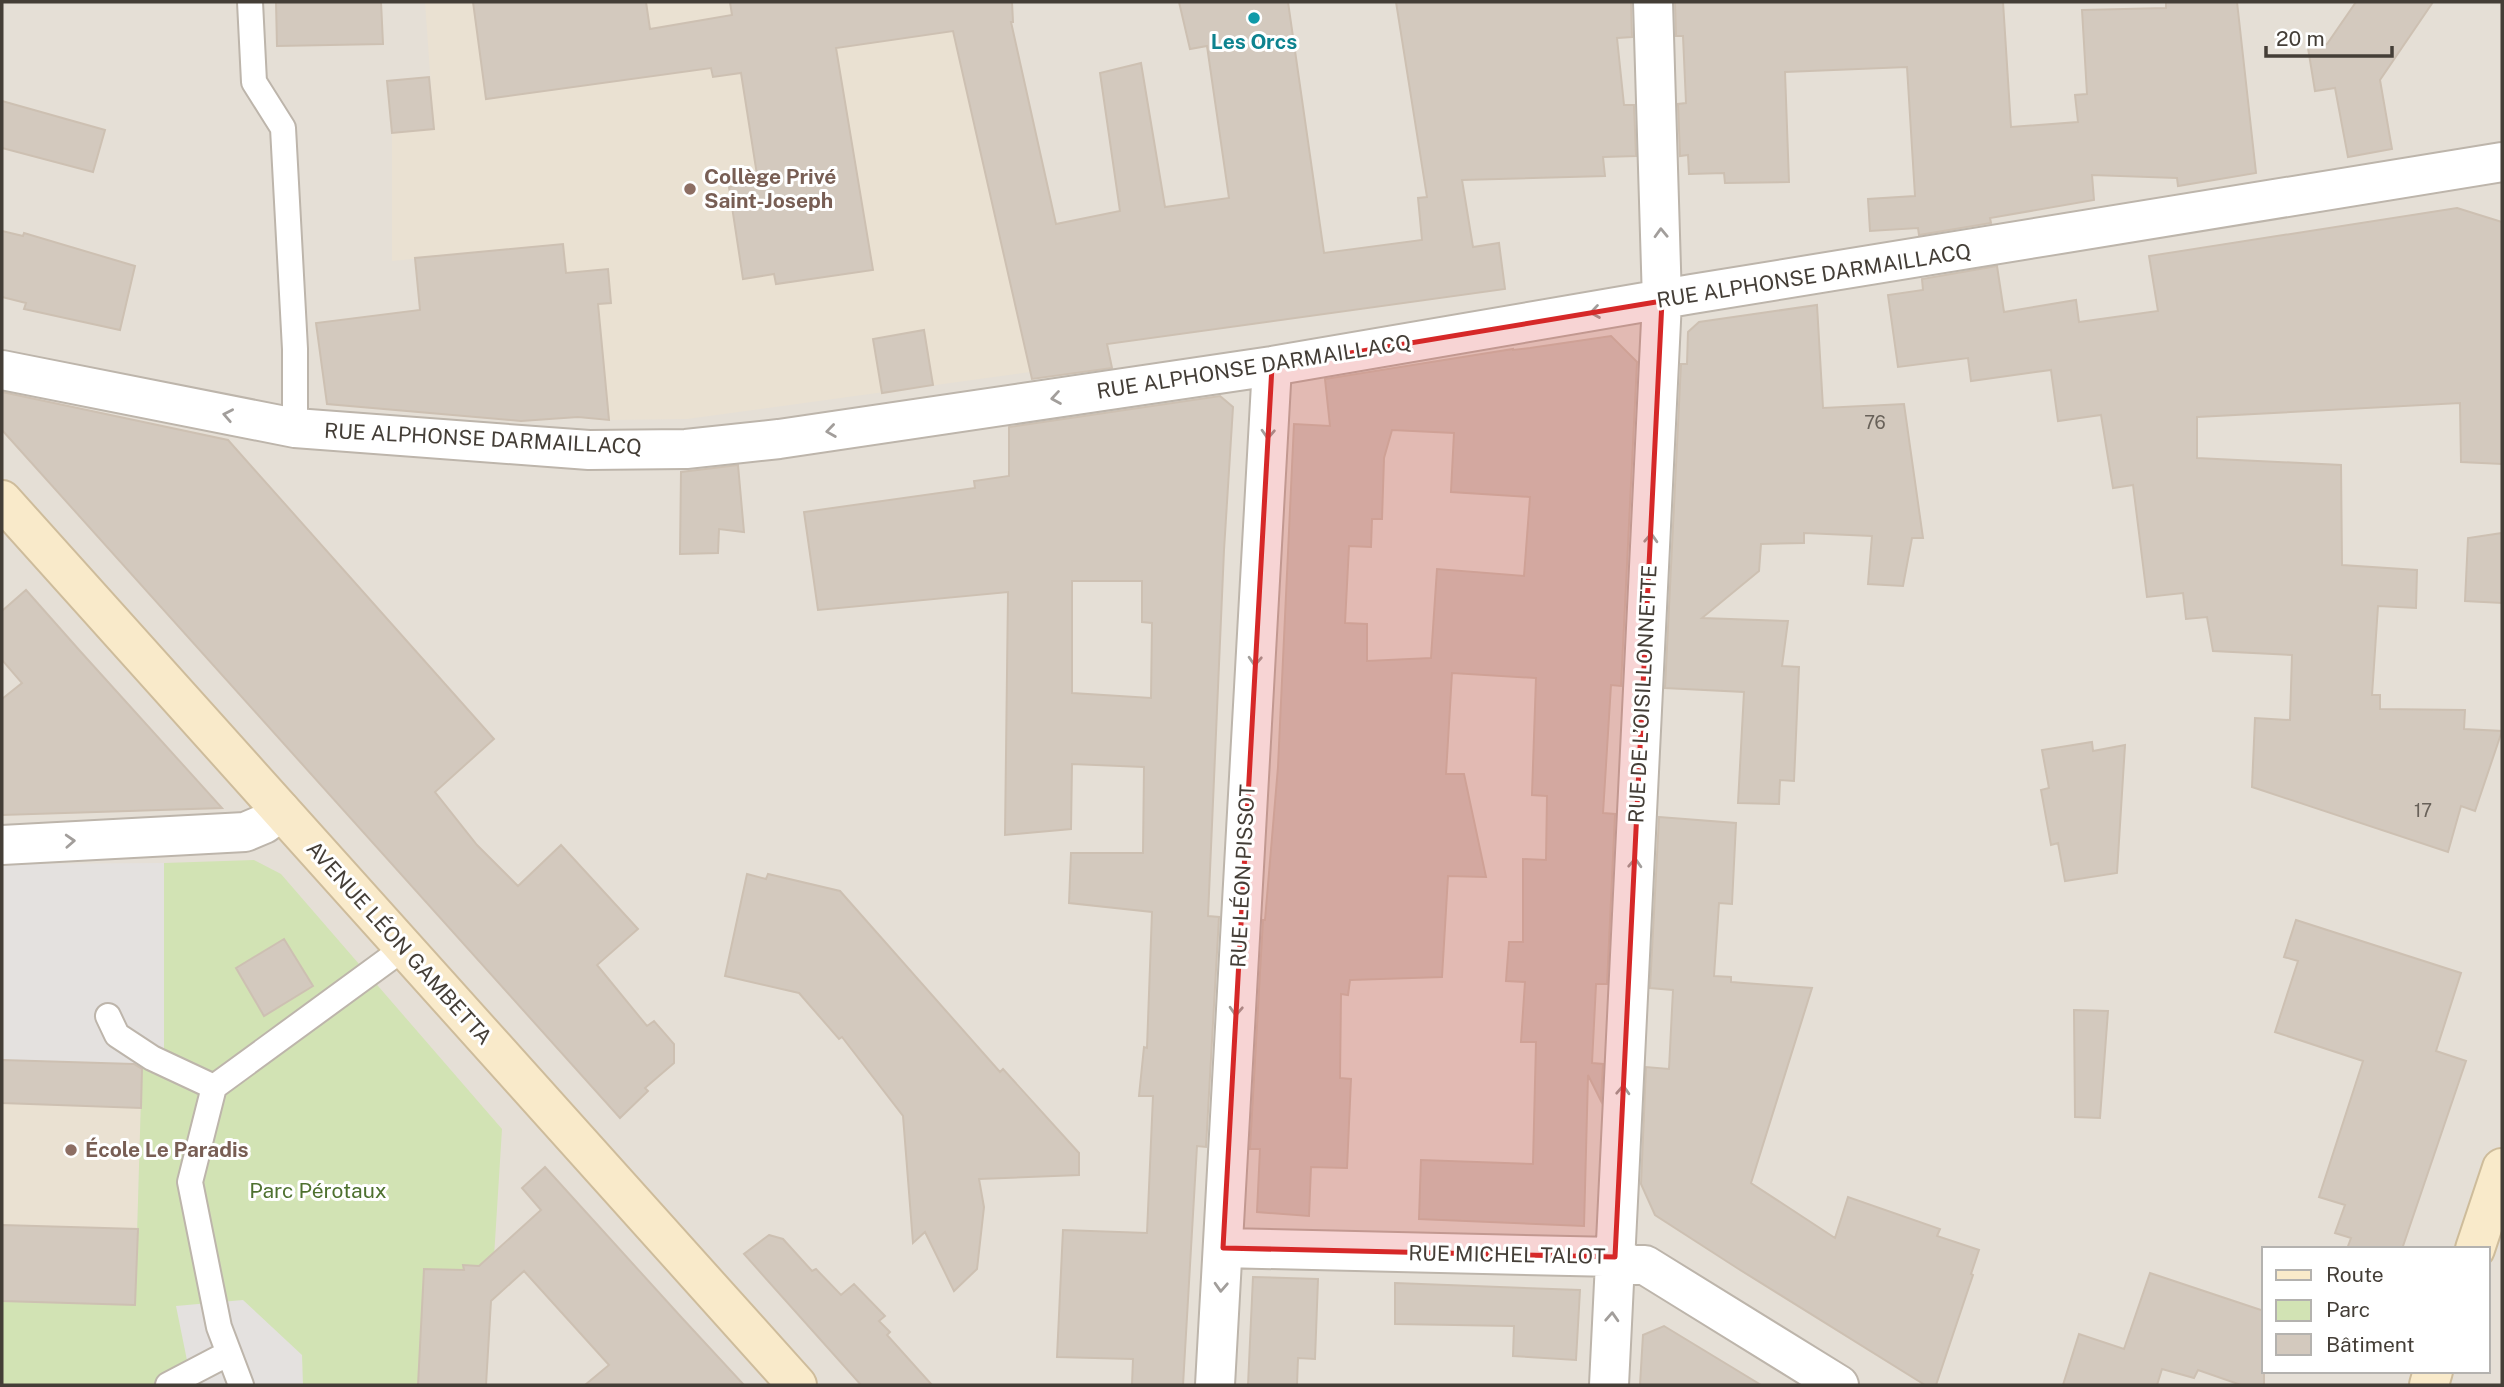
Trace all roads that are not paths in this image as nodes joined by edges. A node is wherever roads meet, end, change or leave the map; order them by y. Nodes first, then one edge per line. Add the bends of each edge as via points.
1 (250, 2) edge
2 (1653, 2) edge
3 (2502, 162) edge
4 (1662, 301) junction
5 (1272, 366) junction
6 (2, 370) edge
7 (295, 428) junction
8 (2, 500) edge
9 (281, 811) junction
10 (2, 845) edge
11 (404, 948) junction
12 (108, 1016) dead end
13 (214, 1087) junction
14 (2502, 1168) edge
15 (2476, 1247) edge
16 (1223, 1248) junction
17 (1615, 1257) junction
18 (229, 1353) junction
19 (168, 1385) edge
20 (242, 1385) edge
21 (797, 1385) edge
22 (1215, 1385) edge
23 (1609, 1385) edge
24 (1839, 1385) edge

1 - 7 lane via 254,82 283,128
4 -> 2 street, RUE DE L’OISILLONNETTE
3 - 4 street, RUE ALPHONSE DARMAILLACQ
4 -> 5 street, RUE ALPHONSE DARMAILLACQ
17 -> 4 street, RUE DE L’OISILLONNETTE
5 -> 7 street, RUE ALPHONSE DARMAILLACQ via 686,449 589,450
5 -> 16 street, RUE LÉON PISSOT
7 -> 6 street, RUE ALPHONSE DARMAILLACQ
8 - 9 street, AVENUE LÉON GAMBETTA
10 -> 9 street via 245,832
9 - 11 street, AVENUE LÉON GAMBETTA
11 - 13 lane
11 - 21 street, AVENUE LÉON GAMBETTA
12 - 13 lane via 117,1035 152,1058
13 - 18 lane via 190,1182 219,1327
14 - 15 street
16 - 17 street, RUE MICHEL TALOT
16 -> 22 street, RUE LÉON PISSOT
23 -> 17 street, RUE DE L’OISILLONNETTE
17 - 24 street, RUE MICHEL TALOT via 1645,1265
18 - 19 lane
18 - 20 lane

